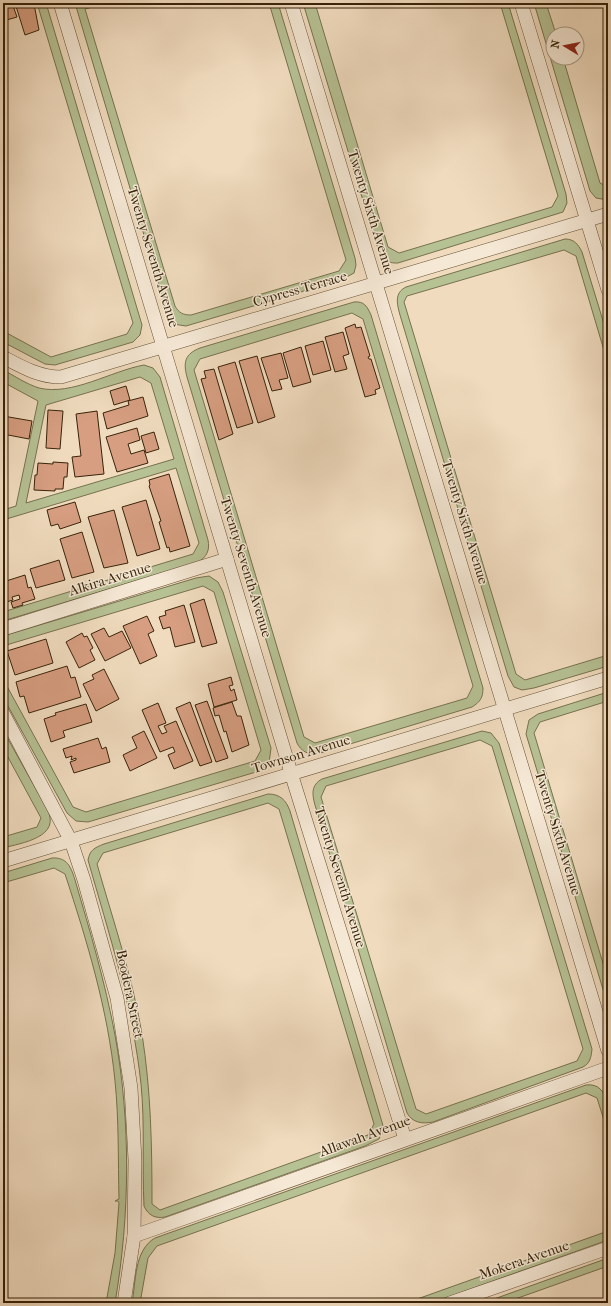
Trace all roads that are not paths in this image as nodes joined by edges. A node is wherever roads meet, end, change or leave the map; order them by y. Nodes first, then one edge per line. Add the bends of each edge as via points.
1 (60, 3) edge
2 (291, 3) edge
3 (521, 3) edge
4 (608, 214) edge
5 (587, 220) junction
6 (376, 284) junction
7 (608, 290) edge
8 (163, 346) junction
9 (3, 357) edge
10 (227, 559) junction
11 (3, 629) edge
12 (608, 678) edge
13 (504, 710) junction
14 (3, 713) edge
15 (292, 774) junction
16 (71, 841) junction
17 (3, 861) edge
18 (608, 1051) edge
19 (608, 1068) edge
20 (405, 1139) junction
21 (134, 1236) junction
22 (608, 1248) edge
23 (124, 1303) edge
24 (450, 1303) edge

1 - 8 street, Twenty Seventh Avenue
2 - 6 street, Twenty Sixth Avenue
3 - 5 street
4 - 5 street, Cypress Terrace
5 - 6 street, Cypress Terrace
5 - 7 street
6 - 8 street, Cypress Terrace
6 - 13 street, Twenty Sixth Avenue
8 - 9 street, Cypress Terrace via 61,377 32,372
8 - 10 street, Twenty Seventh Avenue
10 - 11 street, Alkira Avenue
10 - 15 street, Twenty Seventh Avenue
12 - 13 street, Townson Avenue
13 - 15 street, Townson Avenue
13 - 18 street, Twenty Sixth Avenue
14 - 16 street, Boodera Street
15 - 16 street, Townson Avenue
15 - 20 street, Twenty Seventh Avenue
16 - 17 street, Townson Avenue
16 - 21 street, Boodera Street via 109,967 127,1056 134,1122
19 - 20 street, Allawah Avenue
20 - 21 street, Allawah Avenue
21 - 23 street, Boodera Street
22 - 24 street, Mokera Avenue

